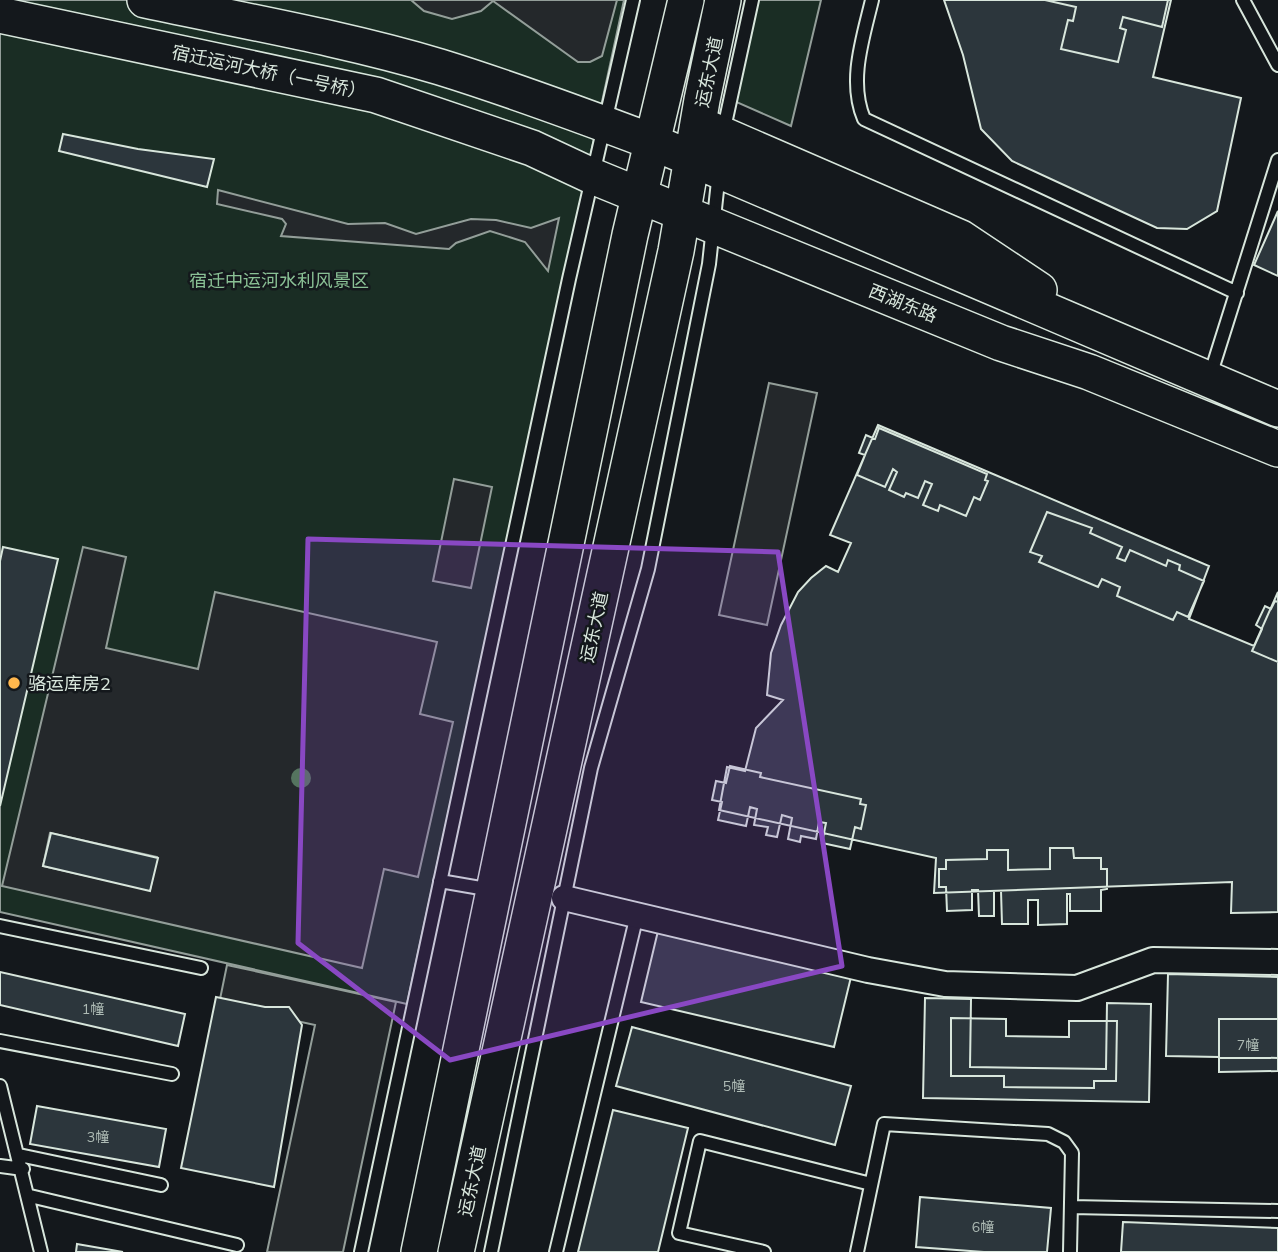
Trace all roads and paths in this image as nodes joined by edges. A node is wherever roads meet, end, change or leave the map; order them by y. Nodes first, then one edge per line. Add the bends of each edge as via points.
1 (145, 0) edge
2 (633, 0) edge
3 (685, 0) edge
4 (723, 0) edge
5 (752, 0) edge
6 (872, 0) edge
7 (1244, 0) edge
8 (0, 15) edge
9 (1278, 65) edge
10 (604, 123) junction
11 (650, 141) junction
12 (532, 148) joint
13 (712, 150) junction
14 (1278, 160) edge
15 (592, 176) junction
16 (639, 194) junction
17 (697, 219) junction
18 (1237, 293) junction
19 (1208, 380) junction
20 (1278, 410) edge
21 (1278, 449) edge
22 (440, 881) junction
23 (495, 891) junction
24 (564, 898) junction
25 (637, 915) junction
26 (0, 926) edge
27 (1278, 962) edge
28 (201, 968) dead end
29 (0, 1041) edge
30 (172, 1074) dead end
31 (0, 1086) edge
32 (19, 1155) junction
33 (0, 1166) edge
34 (23, 1169) junction
35 (871, 1184) junction
36 (161, 1185) dead end
37 (30, 1196) junction
38 (1071, 1207) junction
39 (1278, 1211) edge
40 (237, 1245) dead end
41 (41, 1252) edge
42 (361, 1252) edge
43 (419, 1252) edge
44 (456, 1252) edge
45 (491, 1252) edge
46 (556, 1252) edge
47 (764, 1252) edge
48 (857, 1252) edge
49 (1070, 1252) edge

1 - 10 main road via 361,46
2 - 10 lane
3 - 11 main road
4 - 13 main road, 运东大道
5 - 13 lane
6 - 18 lane via 857,84 864,119
7 - 9 lane
8 - 12 main road, 宿迁运河大桥（一号桥） via 376,95
10 - 11 main road
10 - 15 lane
11 - 13 main road
11 - 16 main road
12 - 15 main road, 西湖东路
13 - 17 main road, 运东大道
13 - 19 main road
14 - 18 lane
15 - 16 main road, 西湖东路
15 - 22 lane
16 - 17 main road, 西湖东路
16 - 23 main road
17 - 21 main road, 西湖东路
17 - 24 lane via 709,264 648,569 602,723
17 - 44 main road, 运东大道
18 - 19 lane
19 - 20 main road
22 - 23 lane
22 - 42 lane
23 - 43 main road
24 - 25 street
24 - 45 lane
25 - 27 street via 945,984 1077,988 1153,960
25 - 46 lane
26 - 28 lane
29 - 30 lane
31 - 32 lane
32 - 34 lane
32 - 36 lane
33 - 34 lane
34 - 37 lane
35 - 38 lane via 884,1124 1048,1134 1064,1142 1072,1153
35 - 47 lane via 701,1141 679,1233
35 - 48 lane
37 - 40 lane
37 - 41 lane
38 - 39 lane
38 - 49 lane

